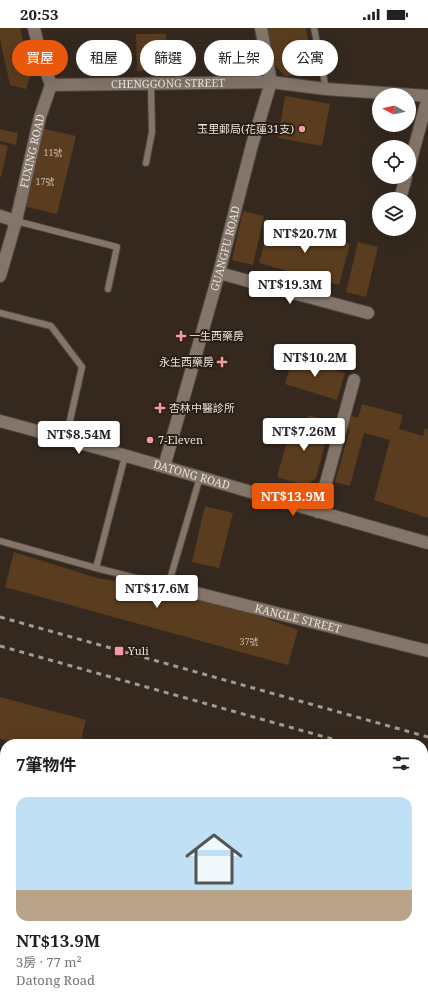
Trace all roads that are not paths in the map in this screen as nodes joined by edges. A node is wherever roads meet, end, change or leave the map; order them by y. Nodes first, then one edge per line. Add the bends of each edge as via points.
1 (34, 28) edge
2 (261, 28) edge
3 (314, 28) edge
4 (271, 82) junction
5 (51, 85) junction
6 (151, 85) junction
7 (326, 89) junction
8 (428, 96) edge
9 (416, 141) edge
10 (146, 163) dead end
11 (0, 216) edge
12 (16, 221) junction
13 (219, 273) junction
14 (0, 276) edge
15 (108, 288) dead end
16 (0, 313) edge
17 (368, 313) dead end
18 (354, 380) dead end
19 (0, 421) edge
20 (66, 438) junction
21 (125, 456) junction
22 (164, 467) junction
23 (200, 476) junction
24 (318, 512) junction
25 (0, 541) edge
26 (428, 543) edge
27 (96, 568) junction
28 (168, 586) junction
29 (428, 651) edge

1 - 5 street via 40,57
2 - 4 street, GUANGFU ROAD
3 - 7 lane
4 - 6 street, CHENGGONG STREET
4 - 7 street, CHENGGONG STREET
4 - 13 street, GUANGFU ROAD
5 - 6 street, CHENGGONG STREET
5 - 12 street, FUXING ROAD via 40,117
6 - 10 lane via 152,132
7 - 8 street, CHENGGONG STREET
8 - 9 street
11 - 12 street
12 - 14 street, FUXING ROAD
12 - 15 lane via 117,247
13 - 17 street
13 - 22 street, GUANGFU ROAD
16 - 20 lane via 51,326 82,367
18 - 24 street
19 - 20 street, DATONG ROAD
20 - 21 street, DATONG ROAD
21 - 22 street, DATONG ROAD
21 - 27 lane
22 - 23 street, DATONG ROAD
23 - 24 street, DATONG ROAD
23 - 28 lane
24 - 26 street, DATONG ROAD
25 - 27 lane
27 - 28 lane
28 - 29 street, KANGLE STREET

